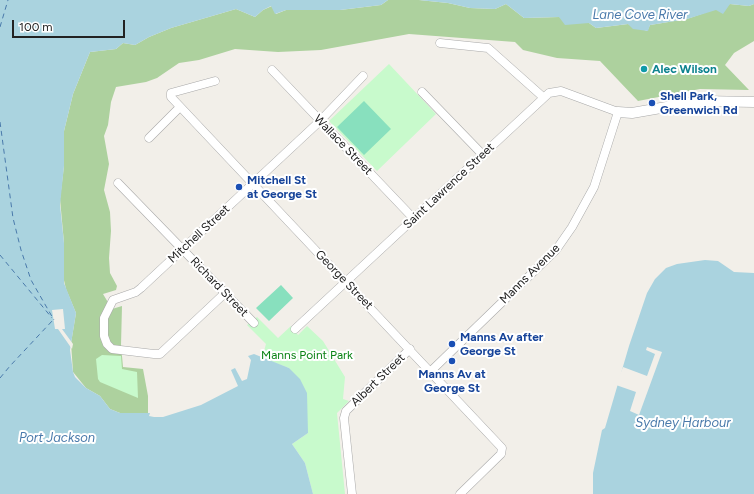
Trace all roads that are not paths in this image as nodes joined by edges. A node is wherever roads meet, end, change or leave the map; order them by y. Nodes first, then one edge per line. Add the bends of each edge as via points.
1 (440, 43) dead end
2 (272, 70) dead end
3 (364, 76) dead end
4 (215, 81) dead end
5 (422, 92) dead end
6 (543, 97) junction
7 (754, 102) edge
8 (180, 107) junction
9 (618, 112) junction
10 (320, 121) junction
11 (149, 138) dead end
12 (482, 154) junction
13 (118, 183) dead end
14 (252, 184) junction
15 (414, 219) junction
16 (183, 249) junction
17 (346, 282) junction
18 (224, 294) junction
19 (254, 323) dead end
20 (295, 329) dead end
21 (410, 349) junction
22 (431, 371) junction
23 (352, 494) edge
24 (460, 494) edge

1 - 6 street via 488,48
2 - 10 street, Wallace Street
3 - 10 street, Mitchell Street
4 - 8 street, George Street via 171,93 171,97
5 - 12 street
6 - 9 street, Saint Lawrence Street via 549,93 561,92
6 - 12 street, Saint Lawrence Street
7 - 9 street via 701,101 632,113
8 - 11 street
8 - 14 street, George Street
9 - 22 street, Manns Avenue via 594,187 556,250
10 - 14 street, Mitchell Street
10 - 15 street, Wallace Street
12 - 15 street, Saint Lawrence Street
13 - 16 street, Richard Street
14 - 16 street, Mitchell Street
14 - 17 street, George Street
15 - 17 street, Saint Lawrence Street
16 - 18 street, Richard Street
16 - 18 street, Mitchell Street via 139,290 114,298 104,318 104,336 108,346 112,349 157,355 166,350
17 - 20 street, Saint Lawrence Street
17 - 21 street, George Street
18 - 19 street, Richard Street
21 - 22 street, George Street
21 - 23 street, Albert Street via 346,411 344,418
22 - 24 street, George Street via 502,448 501,454

